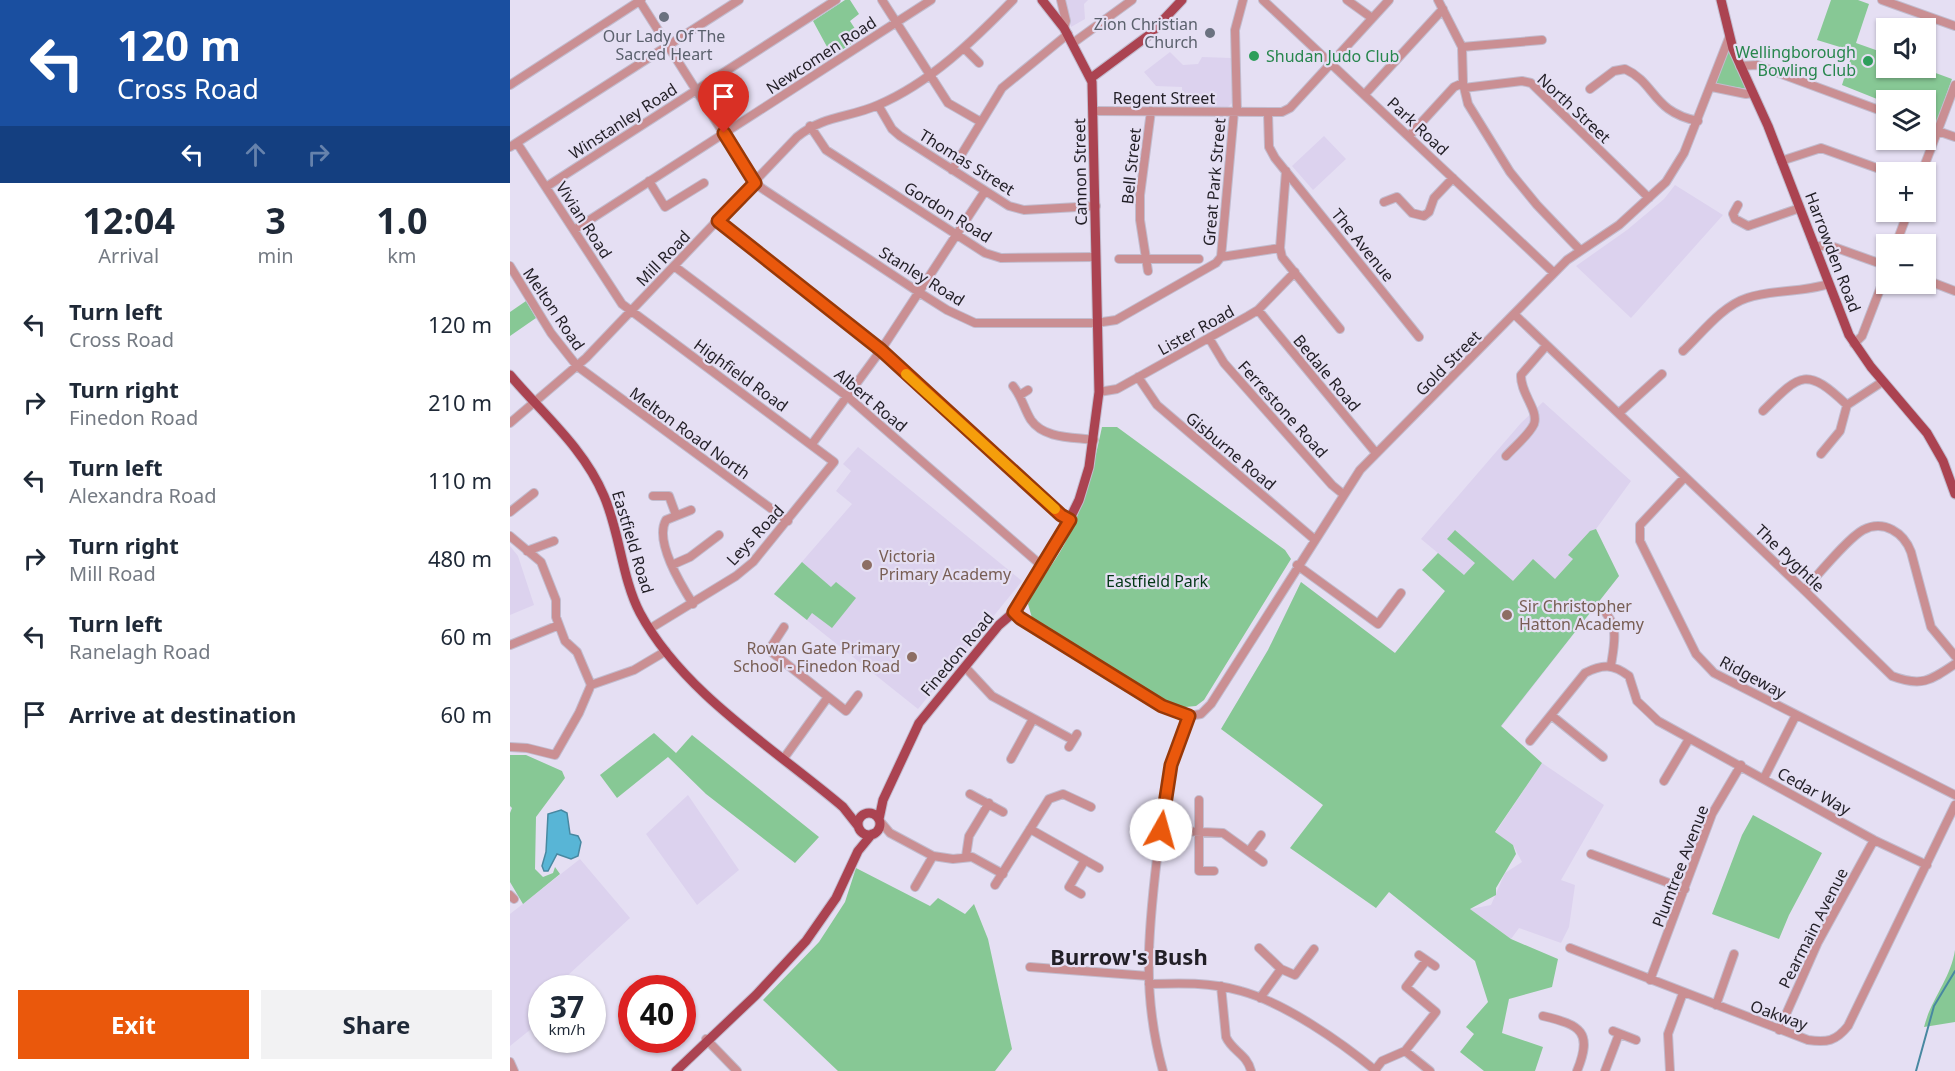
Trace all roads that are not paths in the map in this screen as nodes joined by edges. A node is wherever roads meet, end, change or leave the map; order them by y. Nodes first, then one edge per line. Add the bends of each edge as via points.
1 (640, 0) edge
2 (739, 0) edge
3 (836, 0) edge
4 (882, 0) edge
5 (931, 0) edge
6 (1014, 0) edge
7 (1042, 0) edge
8 (1061, 0) edge
9 (1132, 0) edge
10 (1182, 0) edge
11 (1243, 0) edge
12 (1263, 0) edge
13 (1347, 0) edge
14 (1389, 0) edge
15 (1437, 0) edge
16 (1721, 0) edge
17 (1882, 0) edge
18 (1443, 9) junction
19 (1372, 18) junction
20 (897, 22) junction
21 (1955, 26) edge
22 (1068, 35) junction
23 (1729, 38) junction
24 (1542, 40) dead end
25 (668, 46) junction
26 (1462, 47) junction
27 (964, 48) junction
28 (979, 63) dead end
29 (1332, 63) junction
30 (1740, 66) junction
31 (930, 74) junction
32 (1092, 78) junction
33 (510, 85) edge
34 (1955, 85) edge
35 (1464, 86) junction
36 (1712, 87) junction
37 (1590, 89) dead end
38 (696, 90) junction
39 (1753, 93) junction
40 (1365, 94) junction
41 (878, 105) junction
42 (1876, 108) edge
43 (1094, 111) junction
44 (1151, 111) junction
45 (1235, 112) junction
46 (1269, 113) junction
47 (1698, 121) junction
48 (981, 122) junction
49 (810, 126) junction
50 (1938, 131) junction
51 (724, 133) junction
52 (1409, 136) junction
53 (1955, 137) edge
54 (514, 145) edge
55 (1781, 160) junction
56 (1927, 162) edge
57 (1876, 168) edge
58 (952, 170) junction
59 (1286, 171) junction
60 (1453, 178) junction
61 (649, 182) junction
62 (705, 183) dead end
63 (755, 183) junction
64 (546, 187) junction
65 (985, 191) junction
66 (1649, 198) junction
67 (1384, 202) dead end
68 (1738, 205) dead end
69 (1096, 206) junction
70 (1800, 208) junction
71 (718, 221) junction
72 (574, 230) junction
73 (957, 234) junction
74 (1814, 246) junction
75 (1280, 248) junction
76 (1580, 250) junction
77 (1096, 257) junction
78 (1221, 257) junction
79 (1199, 258) dead end
80 (1119, 259) dead end
81 (1145, 259) junction
82 (1876, 262) edge
83 (510, 266) edge
84 (674, 266) junction
85 (1148, 271) dead end
86 (1295, 273) junction
87 (1554, 273) junction
88 (1828, 284) junction
89 (1936, 284) edge
90 (917, 291) junction
91 (1955, 291) edge
92 (1878, 294) edge
93 (1258, 310) junction
94 (630, 311) junction
95 (1514, 314) junction
96 (1096, 323) junction
97 (1340, 329) dead end
98 (1419, 337) dead end
99 (1209, 338) junction
100 (1854, 344) junction
101 (1546, 346) junction
102 (881, 350) junction
103 (1683, 351) dead end
104 (577, 366) junction
105 (1662, 374) dead end
106 (510, 375) edge
107 (1138, 377) junction
108 (1882, 382) junction
109 (1013, 386) dead end
110 (1028, 390) dead end
111 (1099, 392) junction
112 (1020, 395) junction
113 (848, 397) junction
114 (533, 402) junction
115 (1847, 405) junction
116 (1763, 411) dead end
117 (1619, 413) junction
118 (510, 423) edge
119 (1094, 440) junction
120 (812, 444) junction
121 (1376, 453) junction
122 (1821, 454) dead end
123 (1506, 456) dead end
124 (834, 462) joint
125 (1685, 477) junction
126 (534, 493) dead end
127 (1343, 494) junction
128 (1955, 494) edge
129 (653, 496) dead end
130 (691, 510) dead end
131 (510, 512) edge
132 (676, 515) junction
133 (788, 520) junction
134 (1070, 520) junction
135 (719, 535) dead end
136 (510, 536) edge
137 (1314, 539) junction
138 (554, 541) dead end
139 (527, 551) junction
140 (672, 565) junction
141 (1297, 565) junction
142 (1042, 566) junction
143 (1804, 590) junction
144 (1401, 593) dead end
145 (693, 604) junction
146 (1601, 606) dead end
147 (1014, 612) junction
148 (559, 625) junction
149 (784, 627) dead end
150 (651, 628) junction
151 (510, 645) edge
152 (666, 651) junction
153 (1955, 656) edge
154 (1955, 664) edge
155 (1611, 665) junction
156 (966, 668) junction
157 (591, 686) junction
158 (858, 695) dead end
159 (828, 697) junction
160 (1551, 715) junction
161 (1796, 715) junction
162 (1189, 716) junction
163 (1033, 719) junction
164 (1689, 739) junction
165 (1073, 740) dead end
166 (1530, 741) dead end
167 (510, 747) edge
168 (1603, 757) dead end
169 (784, 758) junction
170 (1011, 759) dead end
171 (1741, 765) junction
172 (1764, 778) junction
173 (1664, 781) dead end
174 (970, 794) dead end
175 (1955, 795) edge
176 (883, 800) junction
177 (1199, 800) dead end
178 (989, 803) junction
179 (1955, 805) edge
180 (843, 807) junction
181 (1091, 807) dead end
182 (1003, 812) dead end
183 (866, 813) junction
184 (879, 820) junction
185 (858, 827) junction
186 (1030, 829) junction
187 (1161, 830) junction
188 (1197, 830) junction
189 (874, 833) junction
190 (891, 833) junction
191 (1261, 835) dead end
192 (1874, 840) junction
193 (858, 851) junction
194 (1249, 851) junction
195 (1591, 854) dead end
196 (933, 856) junction
197 (966, 856) junction
198 (1085, 861) junction
199 (1263, 862) dead end
200 (1927, 865) junction
201 (1099, 868) dead end
202 (1214, 871) dead end
203 (1003, 874) junction
204 (995, 885) dead end
205 (915, 887) dead end
206 (1685, 890) junction
207 (1081, 894) dead end
208 (1259, 948) dead end
209 (1570, 948) dead end
210 (1314, 949) dead end
211 (1734, 954) dead end
212 (1419, 955) dead end
213 (1426, 960) junction
214 (1435, 966) dead end
215 (1030, 967) dead end
216 (1281, 969) junction
217 (1148, 980) junction
218 (1650, 980) junction
219 (1221, 986) junction
220 (1683, 993) junction
221 (1260, 998) junction
222 (1716, 1005) junction
223 (1543, 1016) dead end
224 (1779, 1030) junction
225 (706, 1039) junction
226 (1636, 1040) dead end
227 (1405, 1051) junction
228 (510, 1062) edge
229 (514, 1071) edge
230 (675, 1071) edge
231 (737, 1071) edge
232 (1163, 1071) edge
233 (1251, 1071) edge
234 (1376, 1071) edge
235 (1430, 1071) edge
236 (1577, 1071) edge
237 (1605, 1071) edge
238 (1670, 1071) edge

1 - 25 street
1 - 33 street
2 - 25 street
3 - 38 street, Winstanley Road
4 - 20 street
5 - 20 street, Newcomen Road
6 - 27 street, Mill Road
7 - 22 main road, Cannon Street
8 - 22 street, Cannon Street
9 - 22 street
10 - 32 main road via 1149,35
11 - 45 street, Great Park Street via 1235,30
12 - 29 street, Park Road
13 - 19 street
14 - 19 street
15 - 18 street
16 - 23 main road, Harrowden Road
17 - 21 street
18 - 26 street
18 - 40 street
19 - 29 street
20 - 31 street
20 - 51 street, Newcomen Road
22 - 32 main road, Cannon Street
22 - 48 street via 1009,81
23 - 30 main road, Harrowden Road
23 - 36 street, Gold Street
24 - 26 street
25 - 38 street
25 - 54 street
26 - 35 street
27 - 28 street
27 - 31 street, Mill Road
29 - 40 street, Park Road
29 - 46 street via 1290,108
30 - 39 main road, Harrowden Road
30 - 42 street via 1757,66
31 - 41 street, Mill Road
31 - 48 street via 948,103
32 - 43 main road, Cannon Street
34 - 50 street
35 - 52 street via 1454,87
35 - 66 street, North Street via 1531,83
35 - 76 street via 1468,104 1510,172
36 - 39 street
36 - 47 street, Gold Street
37 - 47 street via 1614,71 1625,69 1666,109
38 - 51 street
38 - 64 street, Winstanley Road
39 - 55 main road, Harrowden Road
40 - 52 street, Park Road
41 - 49 street, Mill Road
41 - 58 street, Thomas Street via 892,129
43 - 44 street, Regent Street
43 - 69 main road, Cannon Street
44 - 45 street, Regent Street
44 - 81 street, Bell Street via 1140,195
45 - 46 street, Regent Street
45 - 78 street, Great Park Street
46 - 59 street, The Avenue via 1269,147
47 - 66 street, Gold Street via 1666,182
48 - 58 street
49 - 63 street, Mill Road
49 - 73 street, Gordon Road via 826,150
50 - 53 street
50 - 56 street
51 - 61 street, Newcomen Road
51 - 63 street
52 - 60 street, Park Road
54 - 64 street, Vivian Road
55 - 57 street via 1821,148
55 - 70 main road, Harrowden Road
58 - 65 street, Thomas Street
59 - 75 street
59 - 98 street, The Avenue
60 - 67 street via 1424,216 1412,213 1396,197
60 - 87 street, Park Road
61 - 62 street via 665,207
61 - 72 street, Newcomen Road
63 - 71 street, Mill Road
63 - 90 street, Stanley Road
64 - 72 street, Vivian Road
65 - 69 street, Thomas Street via 1024,210
65 - 73 street
66 - 76 street, Gold Street via 1619,225
68 - 70 street via 1733,214 1735,219 1748,226
69 - 77 main road, Cannon Street
70 - 74 main road, Harrowden Road
71 - 84 street, Mill Road
71 - 102 street
72 - 94 street, Vivian Road
73 - 77 street, Gordon Road via 985,253 1001,258
73 - 90 street
74 - 82 street via 1831,246
74 - 88 main road, Harrowden Road
75 - 78 street
75 - 86 street
76 - 87 street, Gold Street
77 - 96 main road, Cannon Street
78 - 96 street, Great Park Street via 1116,320
79 - 81 street
80 - 81 street
81 - 85 street, Bell Street
83 - 104 street, Melton Road via 551,333
84 - 94 street, Mill Road
84 - 113 street, Albert Road
86 - 93 street, Lister Road
86 - 97 street
87 - 95 street, Gold Street
88 - 100 main road, Harrowden Road
88 - 103 street via 1740,300
89 - 91 street
90 - 96 street, Stanley Road via 975,323
90 - 102 street
92 - 100 street via 1862,336
93 - 99 street, Lister Road
93 - 121 street, Bedale Road
94 - 104 street, Mill Road
94 - 120 street, Highfield Road
95 - 101 street, The Pyghtle
95 - 121 street, Gold Street
96 - 111 main road, Finedon Road
99 - 107 street, Lister Road
99 - 127 street, Ferrestone Road via 1224,363
100 - 108 main road, Harrowden Road
101 - 117 street, The Pyghtle
101 - 123 street via 1521,375 1524,393 1534,412 1533,424
102 - 113 street
102 - 134 street
104 - 114 street, Mill Road
104 - 133 street, Melton Road North
105 - 117 street
106 - 114 main road, Eastfield Road
107 - 111 street, Lister Road via 1109,392
107 - 137 street, Gisburne Road via 1157,405
108 - 115 street
108 - 128 main road, Harrowden Road via 1927,433
109 - 112 street
110 - 112 street
111 - 119 main road, Finedon Road
112 - 119 street via 1030,419 1042,430
113 - 120 street
113 - 142 street, Albert Road
114 - 118 street, Mill Road
114 - 150 main road, Eastfield Road via 571,442 595,477 622,550 631,589
115 - 116 street via 1824,382 1806,379 1791,383
115 - 122 street via 1840,431
117 - 125 street, The Pyghtle
119 - 134 main road, Finedon Road
120 - 124 street, Highfield Road
121 - 127 street, Gold Street
124 - 133 street, Leys Road
125 - 143 street, The Pyghtle
125 - 161 street, Ridgeway via 1640,525 1640,541 1704,665
126 - 131 street
127 - 137 street, Gold Street
129 - 132 street via 669,495
130 - 132 street
132 - 140 street via 666,520 663,530
133 - 145 street, Leys Road via 753,562
134 - 142 main road, Finedon Road
135 - 140 street
136 - 139 street
137 - 141 street, Gold Street
138 - 139 street
139 - 148 street via 541,562 556,600
140 - 145 street
141 - 144 street via 1378,624
141 - 162 street, Gold Street via 1211,704 1201,714
142 - 147 main road, Finedon Road
143 - 153 street via 1862,531 1876,526 1892,529 1907,541 1931,627
143 - 154 street, The Pyghtle via 1892,676 1911,683 1931,680
145 - 150 street, Leys Road
146 - 155 street via 1611,618 1615,636
147 - 156 main road, Finedon Road
147 - 162 street via 1162,706
148 - 151 street
148 - 157 street via 565,641 577,652
149 - 159 street via 768,650
150 - 152 main road, Eastfield Road
152 - 157 street via 634,670
152 - 169 main road, Eastfield Road via 712,699
155 - 160 street via 1585,673
155 - 164 street, Cedar Way via 1629,676 1644,710
156 - 163 street via 992,696
156 - 176 main road, Finedon Road via 919,723
157 - 167 street via 555,755
158 - 159 street via 846,711
159 - 169 street
160 - 166 street
160 - 168 street
161 - 172 street
161 - 175 street, Ridgeway
162 - 187 street via 1171,765
163 - 165 street
163 - 170 street
164 - 171 street, Cedar Way
164 - 173 street
169 - 180 main road, Eastfield Road
171 - 172 street, Cedar Way
171 - 206 street, Plumtree Avenue via 1712,814
172 - 192 street, Cedar Way
174 - 178 street
176 - 183 main road, Finedon Road
176 - 184 main road, Finedon Road
177 - 188 street
178 - 182 street
178 - 197 street via 969,836
179 - 200 street, Oakway
180 - 183 main road, Eastfield Road
180 - 185 main road, Eastfield Road
181 - 186 street via 1071,796 1056,795 1043,806
183 - 184 main road
183 - 185 main road via 860,817
184 - 189 main road
184 - 190 street
185 - 189 main road via 866,834
185 - 193 main road
186 - 198 street
186 - 203 street
187 - 188 street
187 - 217 street via 1150,914
188 - 194 street via 1223,833
188 - 202 street via 1198,871
189 - 190 street
189 - 193 main road
190 - 196 street
191 - 194 street
192 - 200 street, Cedar Way
192 - 224 street, Pearmain Avenue via 1818,942
193 - 225 main road via 836,898 806,941 756,995
194 - 199 street
195 - 206 street
196 - 197 street
196 - 205 street
197 - 203 street
198 - 201 street
198 - 207 street via 1069,888
200 - 224 street, Oakway via 1848,1026 1838,1038 1824,1042
203 - 204 street
206 - 218 street, Plumtree Avenue
208 - 216 street
209 - 218 street, Oakway
210 - 216 street via 1295,975
211 - 222 street
212 - 213 street
213 - 214 street
213 - 227 street via 1406,987 1436,1012
215 - 217 street
216 - 221 street
217 - 219 street
217 - 232 street via 1153,1034
218 - 220 street, Oakway
219 - 221 street
219 - 233 street via 1226,1036 1244,1055
220 - 222 street, Oakway
220 - 238 street via 1668,1034
221 - 234 street via 1325,1034
222 - 224 street, Oakway
223 - 236 street via 1577,1029 1585,1038 1586,1048
225 - 230 main road
225 - 231 street
226 - 237 street via 1616,1033
227 - 234 street via 1382,1061
227 - 235 street
228 - 229 street

